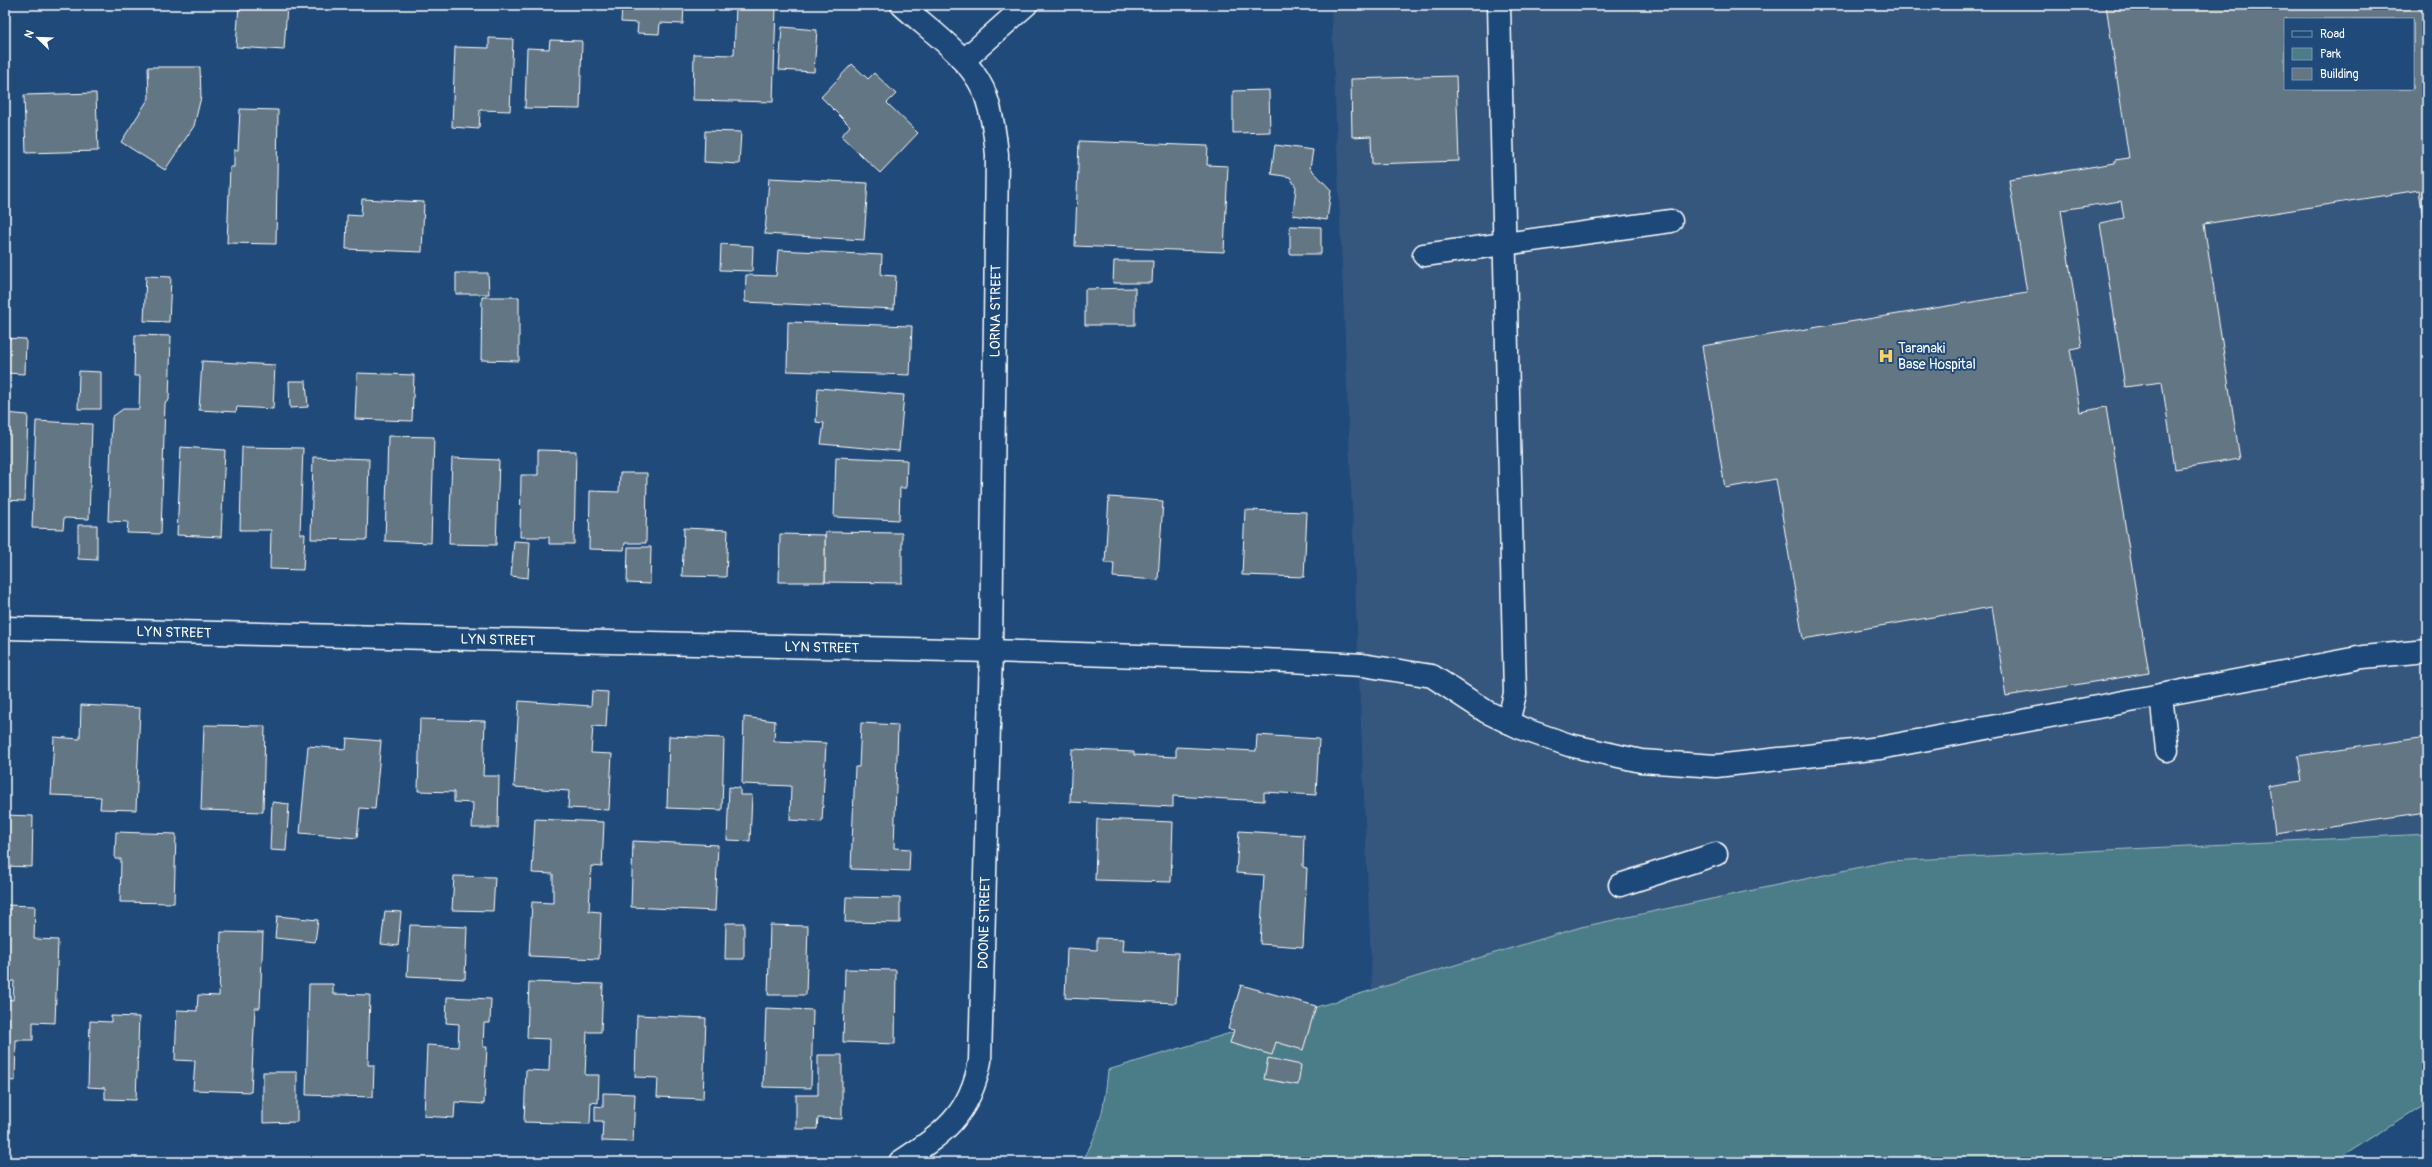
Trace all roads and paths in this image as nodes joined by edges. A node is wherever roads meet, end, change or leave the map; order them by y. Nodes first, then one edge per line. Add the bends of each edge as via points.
1 (902, 5) edge
2 (1026, 5) edge
3 (1499, 5) edge
4 (963, 62) junction
5 (1671, 221) dead end
6 (1504, 244) junction
7 (1424, 255) dead end
8 (5, 628) edge
9 (992, 651) junction
10 (2427, 651) edge
11 (2161, 695) junction
12 (1508, 722) junction
13 (2167, 750) dead end
14 (1716, 854) dead end
15 (1620, 885) dead end
16 (900, 1162) edge

1 - 4 street, LORNA STREET
2 - 4 street
3 - 6 street
4 - 9 street, LORNA STREET via 982,89 994,122 997,155
5 - 6 street
6 - 7 street
6 - 12 street via 1516,694
8 - 9 street, LYN STREET
9 - 12 street, LYN STREET via 1290,661 1362,665 1418,672 1449,685 1487,712
9 - 16 street, DOONE STREET via 981,1038 976,1083 959,1115 944,1130
10 - 11 street, LYN STREET via 2363,657
11 - 12 street, LYN STREET via 1880,748 1716,766 1641,761 1569,745
11 - 13 street
14 - 15 street

